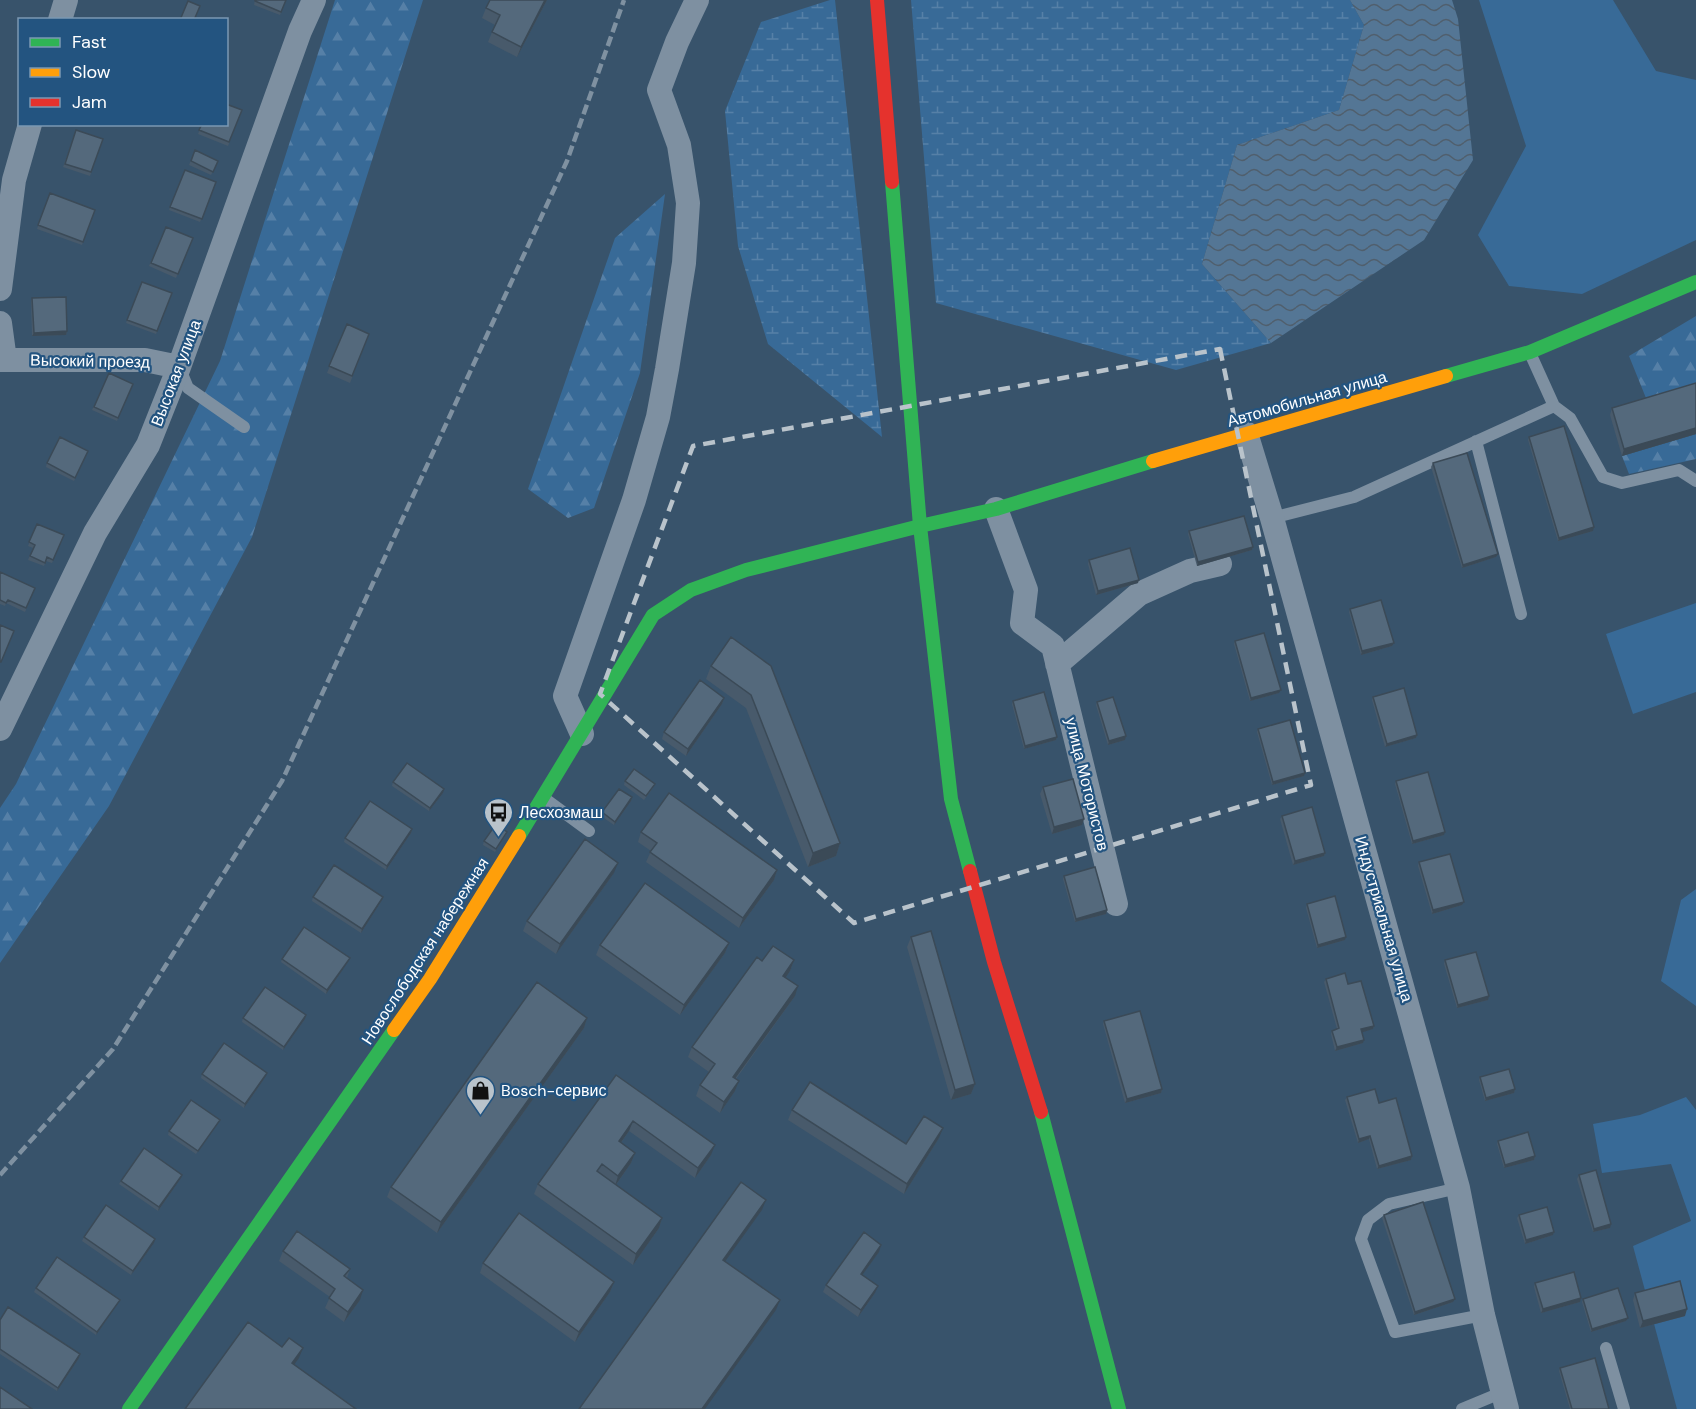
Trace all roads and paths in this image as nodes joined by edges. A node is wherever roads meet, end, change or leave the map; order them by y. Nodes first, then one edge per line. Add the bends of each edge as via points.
1 (66, 0) edge
2 (314, 0) edge
3 (697, 0) edge
4 (877, 0) edge
5 (61, 18) edge
6 (29, 126) edge
7 (1696, 282) edge
8 (0, 289) edge
9 (0, 322) edge
10 (1530, 352) junction
11 (2, 360) edge
12 (179, 367) junction
13 (1554, 406) junction
14 (244, 427) dead end
15 (1246, 433) junction
16 (1476, 441) junction
17 (1696, 481) edge
18 (996, 509) junction
19 (1272, 518) junction
20 (920, 526) junction
21 (1220, 564) edge
22 (1521, 614) dead end
23 (1057, 664) junction
24 (0, 729) edge
25 (582, 734) junction
26 (544, 797) junction
27 (589, 831) dead end
28 (1116, 904) dead end
29 (1458, 1188) junction
30 (1483, 1315) junction
31 (1606, 1348) dead end
32 (1505, 1400) edge
33 (129, 1409) edge
34 (1119, 1409) edge
35 (1462, 1409) edge
36 (1624, 1409) edge

1 - 5 street
2 - 12 street, Высокая улица
3 - 25 street via 659,90 679,145 688,203 684,263 658,417 634,500 566,696
4 - 20 street
6 - 8 street via 14,180
7 - 10 street, Автомобильная улица
9 - 11 street
10 - 13 lane
10 - 15 street, Автомобильная улица
11 - 12 street, Высокий проезд via 145,360
12 - 14 lane via 189,388
12 - 24 street, Высокая улица via 148,446 95,533
13 - 16 lane
13 - 17 lane via 1570,418 1603,477 1622,483 1679,470
15 - 18 street, Автомобильная улица
15 - 19 street, Индустриальная улица
16 - 19 lane via 1354,497
16 - 22 lane
18 - 20 street, Автомобильная улица
18 - 23 street, улица Мотористов via 1026,590 1022,623 1053,646
19 - 29 street, Индустриальная улица
20 - 25 street, Новослободская набережная via 746,570 691,590 652,615
20 - 34 street via 951,799 994,962 1038,1101
21 - 23 street via 1190,571 1139,594
23 - 28 street, улица Мотористов
25 - 26 street, Новослободская набережная
26 - 27 lane
26 - 33 street, Новослободская набережная via 430,979
29 - 30 street, Индустриальная улица
29 - 30 lane via 1389,1204 1368,1220 1362,1239 1395,1332
30 - 32 street, Индустриальная улица
31 - 36 lane
32 - 35 lane

